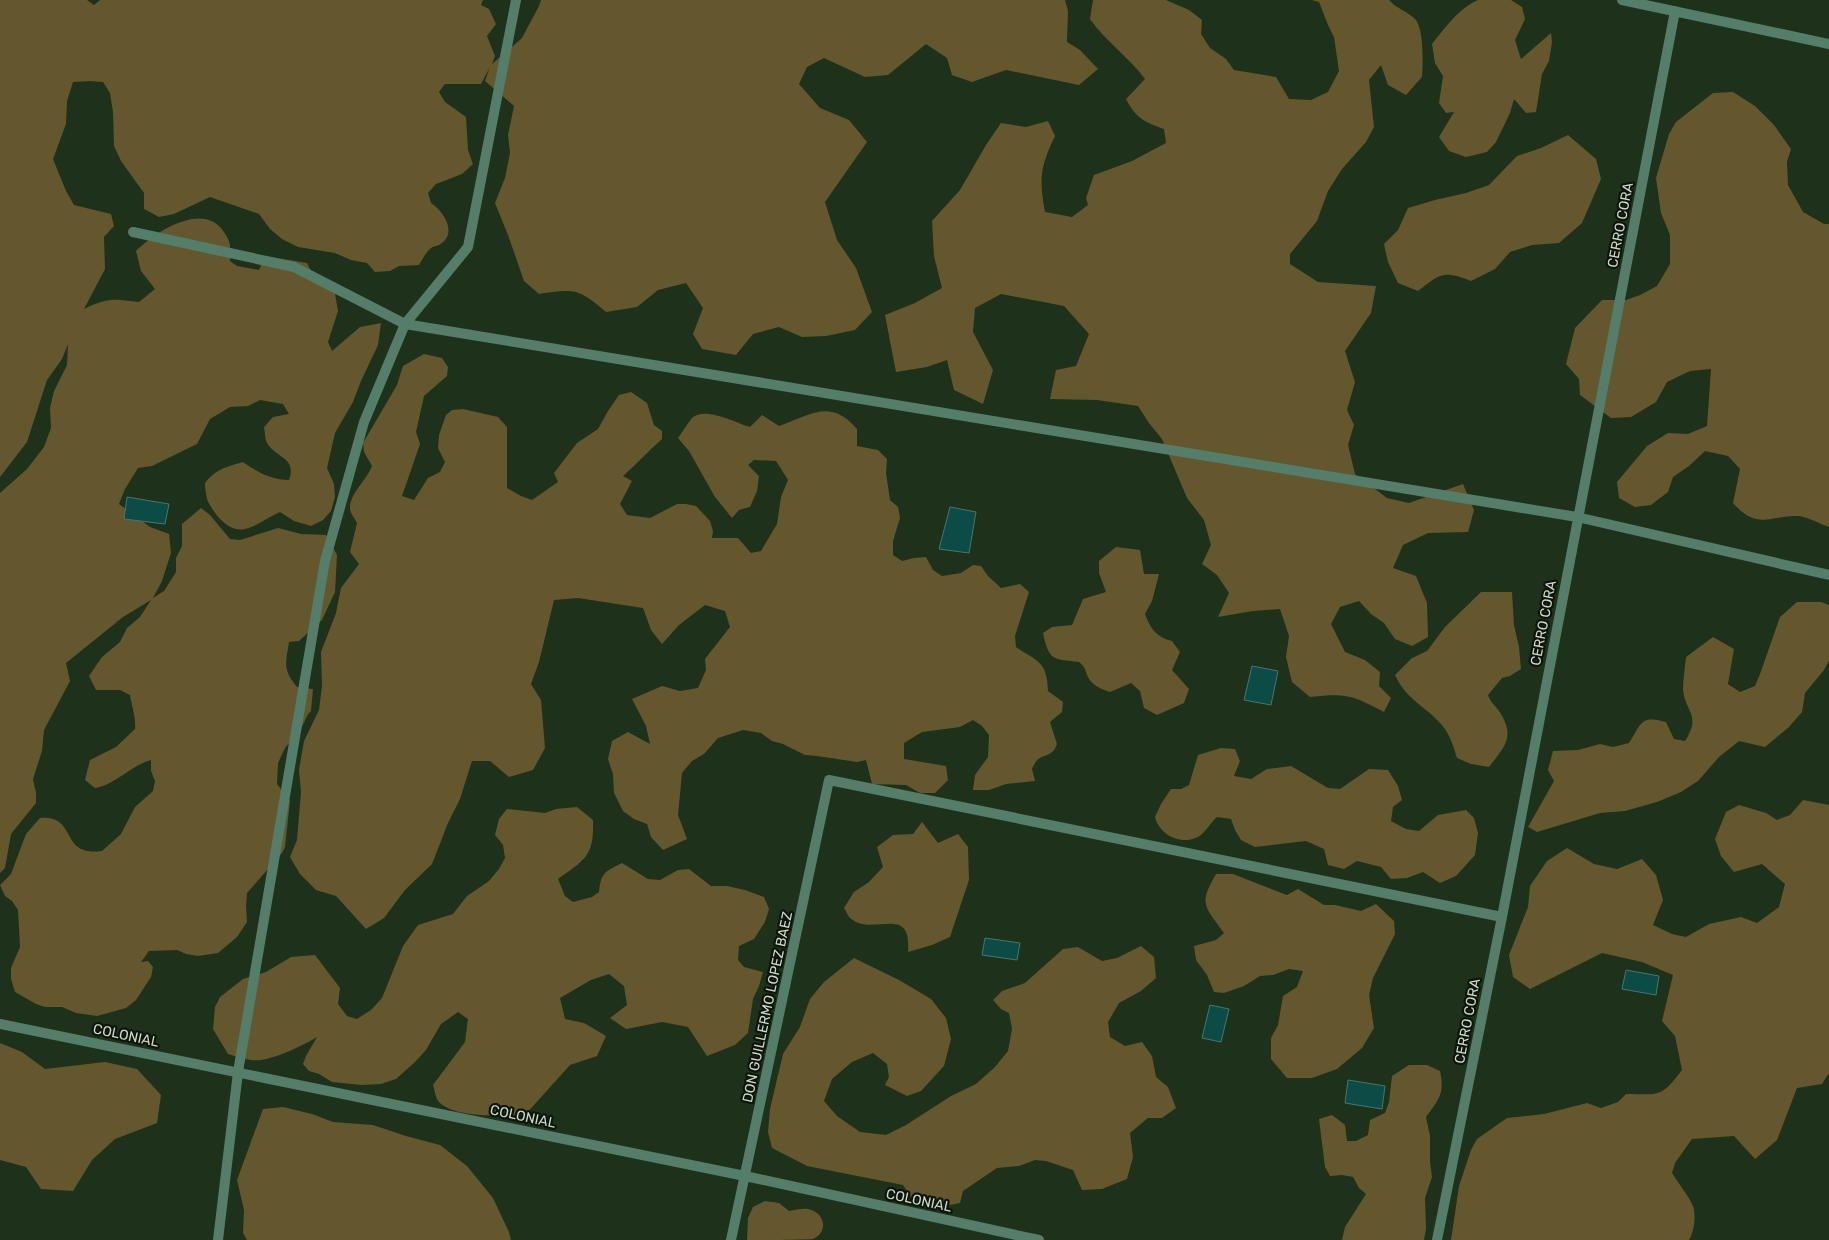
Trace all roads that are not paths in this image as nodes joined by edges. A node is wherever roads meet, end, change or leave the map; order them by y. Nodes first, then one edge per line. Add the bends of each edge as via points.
1 (516, 0) edge
2 (1622, 0) edge
3 (1675, 11) junction
4 (1829, 44) edge
5 (133, 232) dead end
6 (405, 324) junction
7 (1577, 516) junction
8 (1829, 575) edge
9 (1502, 917) junction
10 (0, 1024) edge
11 (238, 1072) junction
12 (745, 1176) junction
13 (218, 1240) edge
14 (731, 1240) edge
15 (1039, 1240) edge
16 (1437, 1240) edge

1 - 6 street via 468,247
2 - 3 street
3 - 4 street
3 - 7 street, CERRO CORA
5 - 6 street via 294,267
6 - 7 street
6 - 11 street via 364,422 325,561
7 - 8 street
7 - 9 street, CERRO CORA
9 - 12 street, DON GUILLERMO LOPEZ BAEZ via 829,780
9 - 16 street, CERRO CORA
10 - 11 street, COLONIAL
11 - 12 street, COLONIAL
11 - 13 street
12 - 14 street, DON GUILLERMO LOPEZ BAEZ
12 - 15 street, COLONIAL

